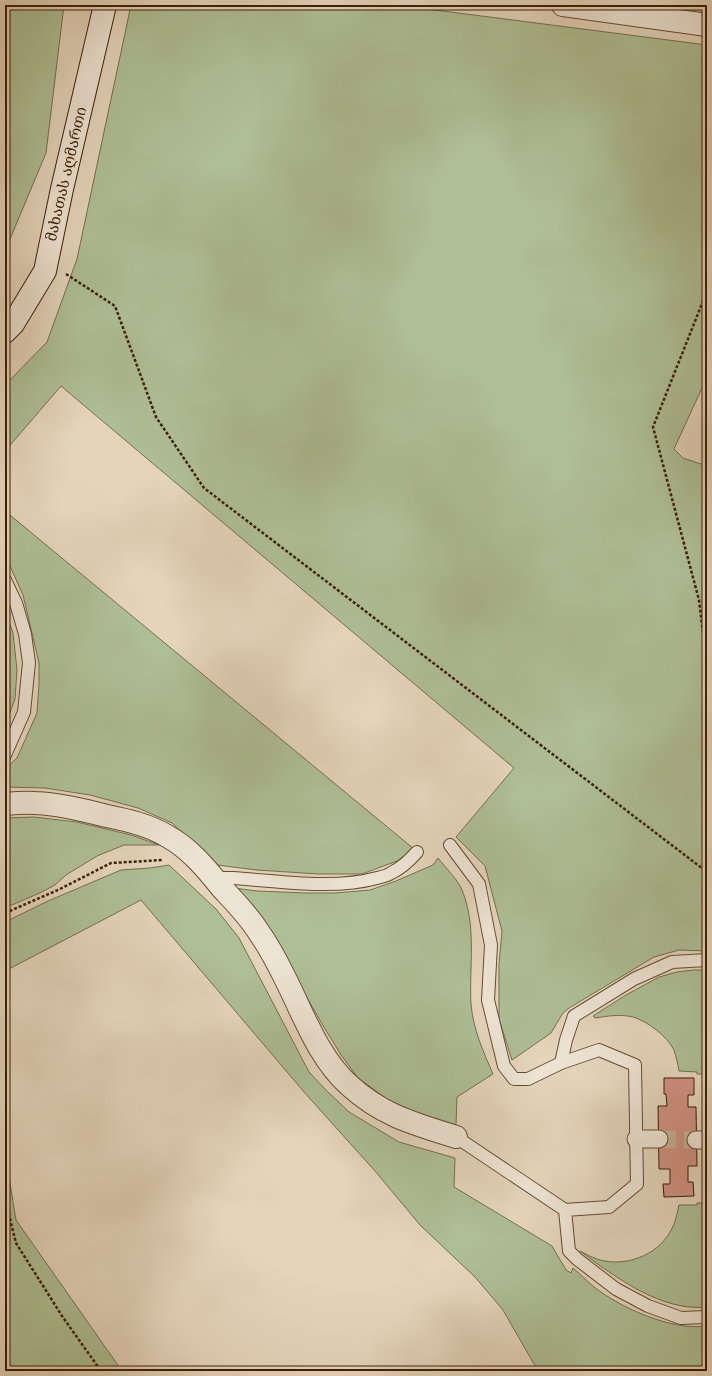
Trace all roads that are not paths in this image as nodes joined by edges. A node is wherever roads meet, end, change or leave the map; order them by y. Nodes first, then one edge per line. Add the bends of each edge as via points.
1 (105, 5) edge
2 (563, 5) edge
3 (707, 25) edge
4 (5, 332) edge
5 (5, 580) edge
6 (5, 755) edge
7 (5, 804) edge
8 (450, 845) dead end
9 (417, 852) dead end
10 (216, 880) junction
11 (707, 960) edge
12 (561, 1064) junction
13 (456, 1136) joint
14 (636, 1139) junction
15 (659, 1139) tunnel mouth
16 (565, 1210) junction
17 (707, 1317) edge

1 - 4 street, მახათას აღმართი via 45,270 13,324
2 - 3 street
5 - 6 lane via 16,603 25,634 29,663 24,712
7 - 10 street via 35,803 78,808 134,822 166,835 193,854
8 - 12 lane via 479,884 491,945 488,1000 504,1066 514,1079 528,1079
9 - 10 lane via 407,863 390,874 347,884 233,878
10 - 13 street via 258,930 322,1050 350,1086 390,1114 407,1122
11 - 12 lane via 672,962 634,979 574,1016
12 - 14 lane via 599,1050 635,1065
13 - 16 lane
14 - 15 street
14 - 16 lane via 637,1184 609,1208
16 - 17 lane via 569,1251 616,1289 648,1306 681,1318

